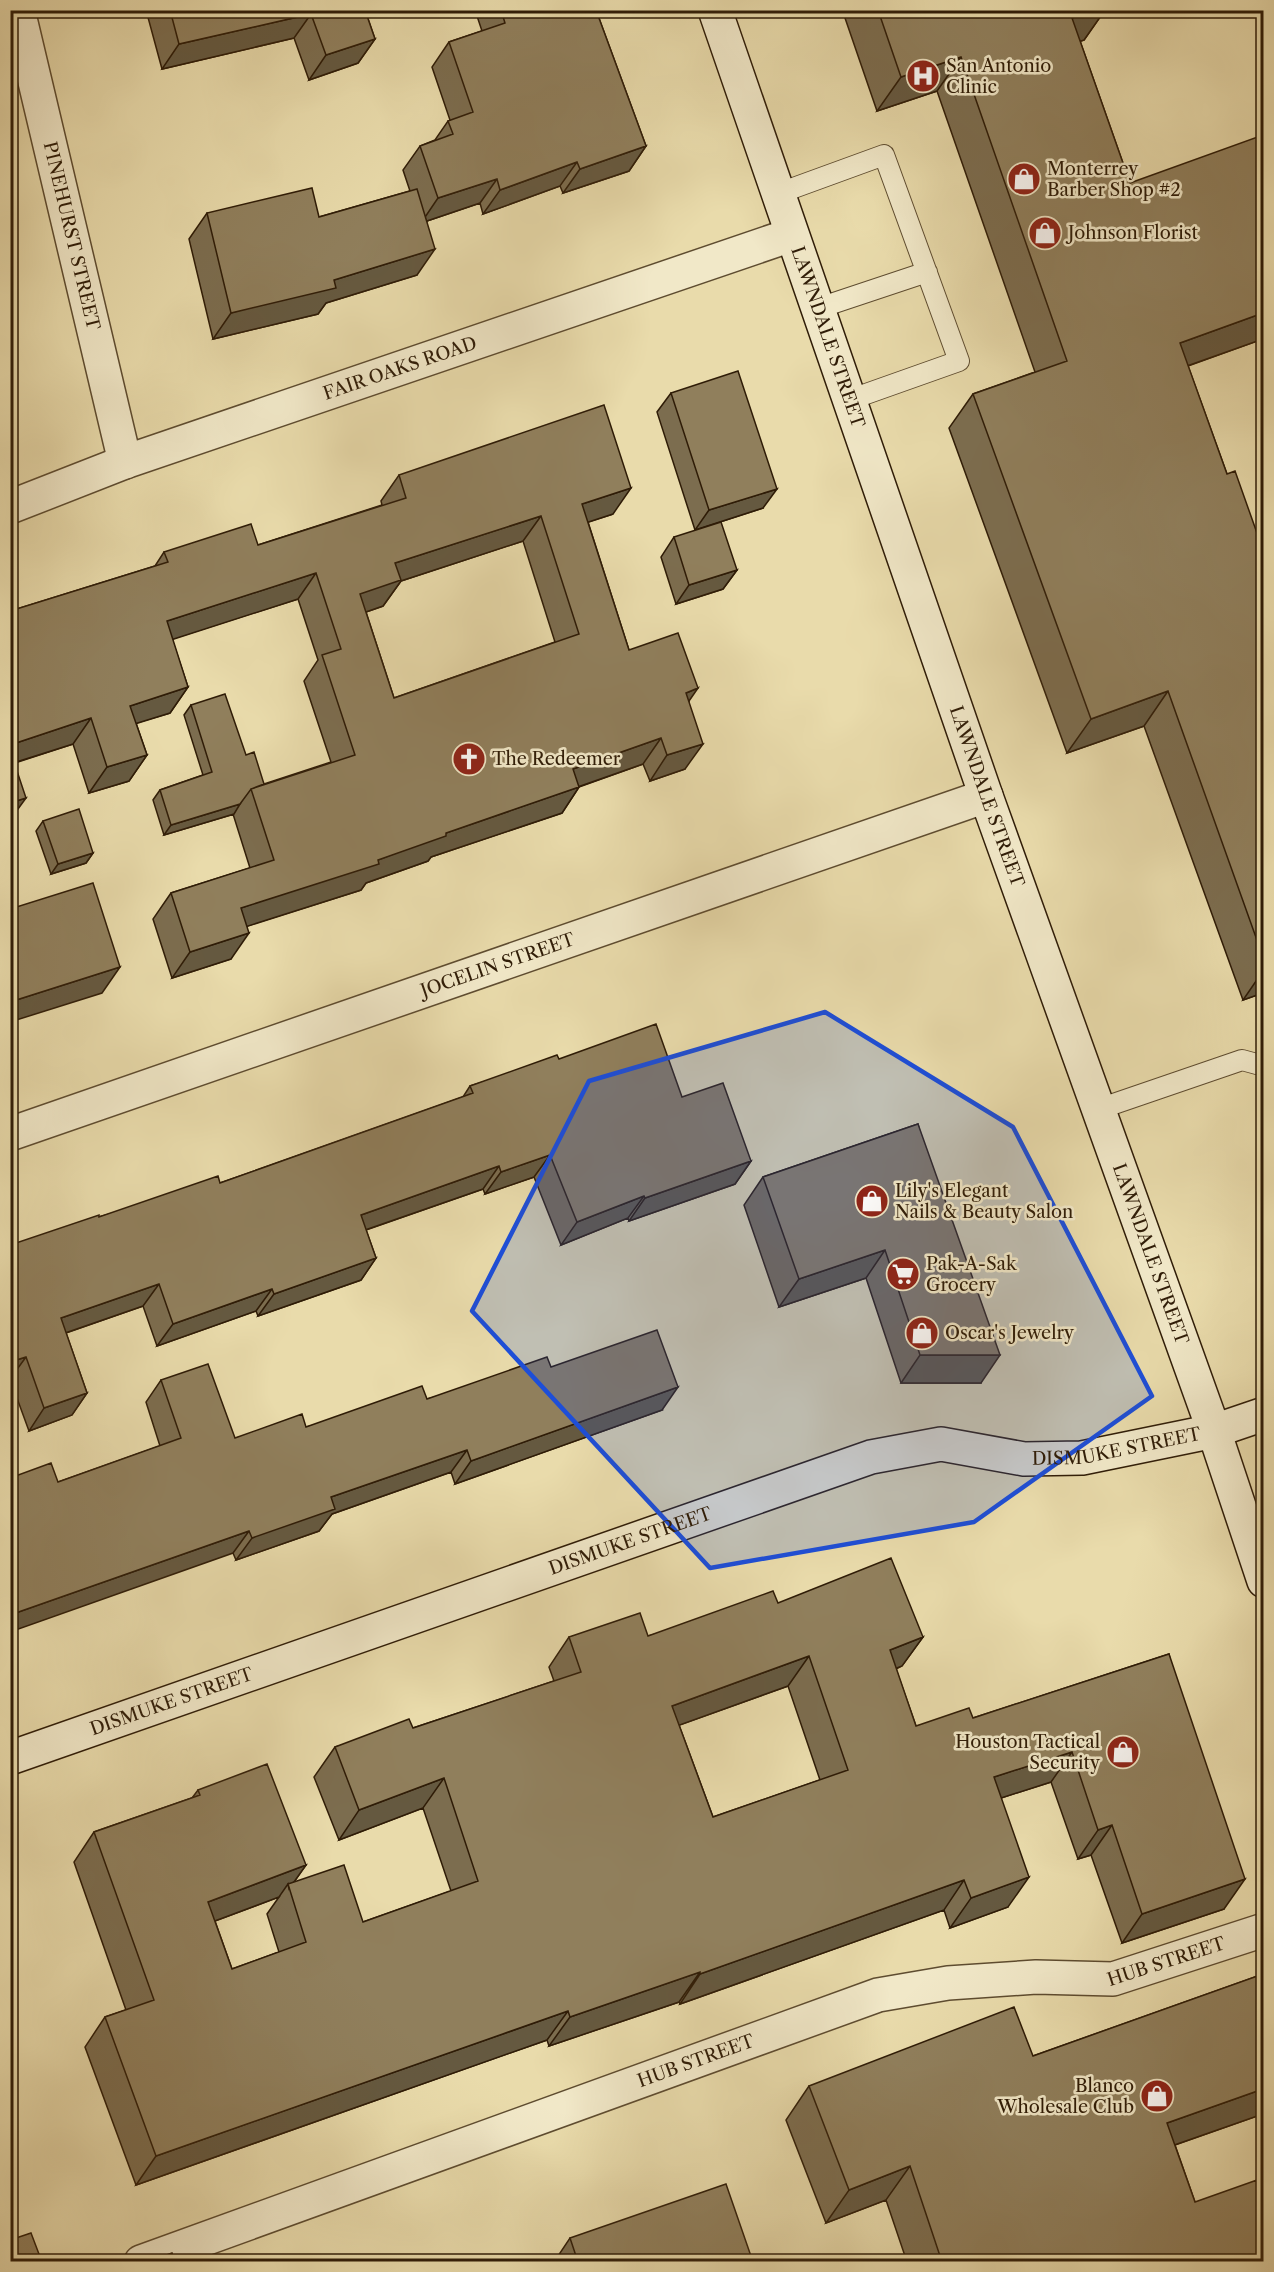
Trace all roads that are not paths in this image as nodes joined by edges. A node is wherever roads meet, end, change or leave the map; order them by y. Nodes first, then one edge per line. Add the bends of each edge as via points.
1 (18, 10) edge
2 (715, 10) edge
3 (777, 194) junction
4 (791, 235) junction
5 (927, 272) junction
6 (816, 309) junction
7 (849, 400) junction
8 (125, 462) junction
9 (10, 507) edge
10 (986, 796) junction
11 (1263, 1065) edge
12 (1099, 1109) junction
13 (10, 1134) edge
14 (1263, 1414) edge
15 (1214, 1431) junction
16 (1263, 1581) edge
17 (10, 1758) edge
18 (1263, 1930) edge
19 (141, 2262) edge

1 - 8 street, PINEHURST STREET
2 - 3 street, LAWNDALE STREET
3 - 4 street, LAWNDALE STREET
3 - 5 lane via 884,155
4 - 6 street, LAWNDALE STREET
4 - 8 street, FAIR OAKS ROAD
5 - 6 lane
5 - 7 lane via 959,361
6 - 7 street, LAWNDALE STREET
7 - 10 street, LAWNDALE STREET
8 - 9 street, FAIR OAKS ROAD
10 - 12 street, LAWNDALE STREET
10 - 13 street, JOCELIN STREET
11 - 12 lane via 1242,1060
12 - 15 street, LAWNDALE STREET
14 - 15 street, DISMUKE STREET
15 - 16 street, LAWNDALE STREET
15 - 17 street, DISMUKE STREET via 1082,1458 1024,1459 941,1444 871,1457
18 - 19 street, HUB STREET via 1113,1978 1036,1977 948,1983 878,1995

